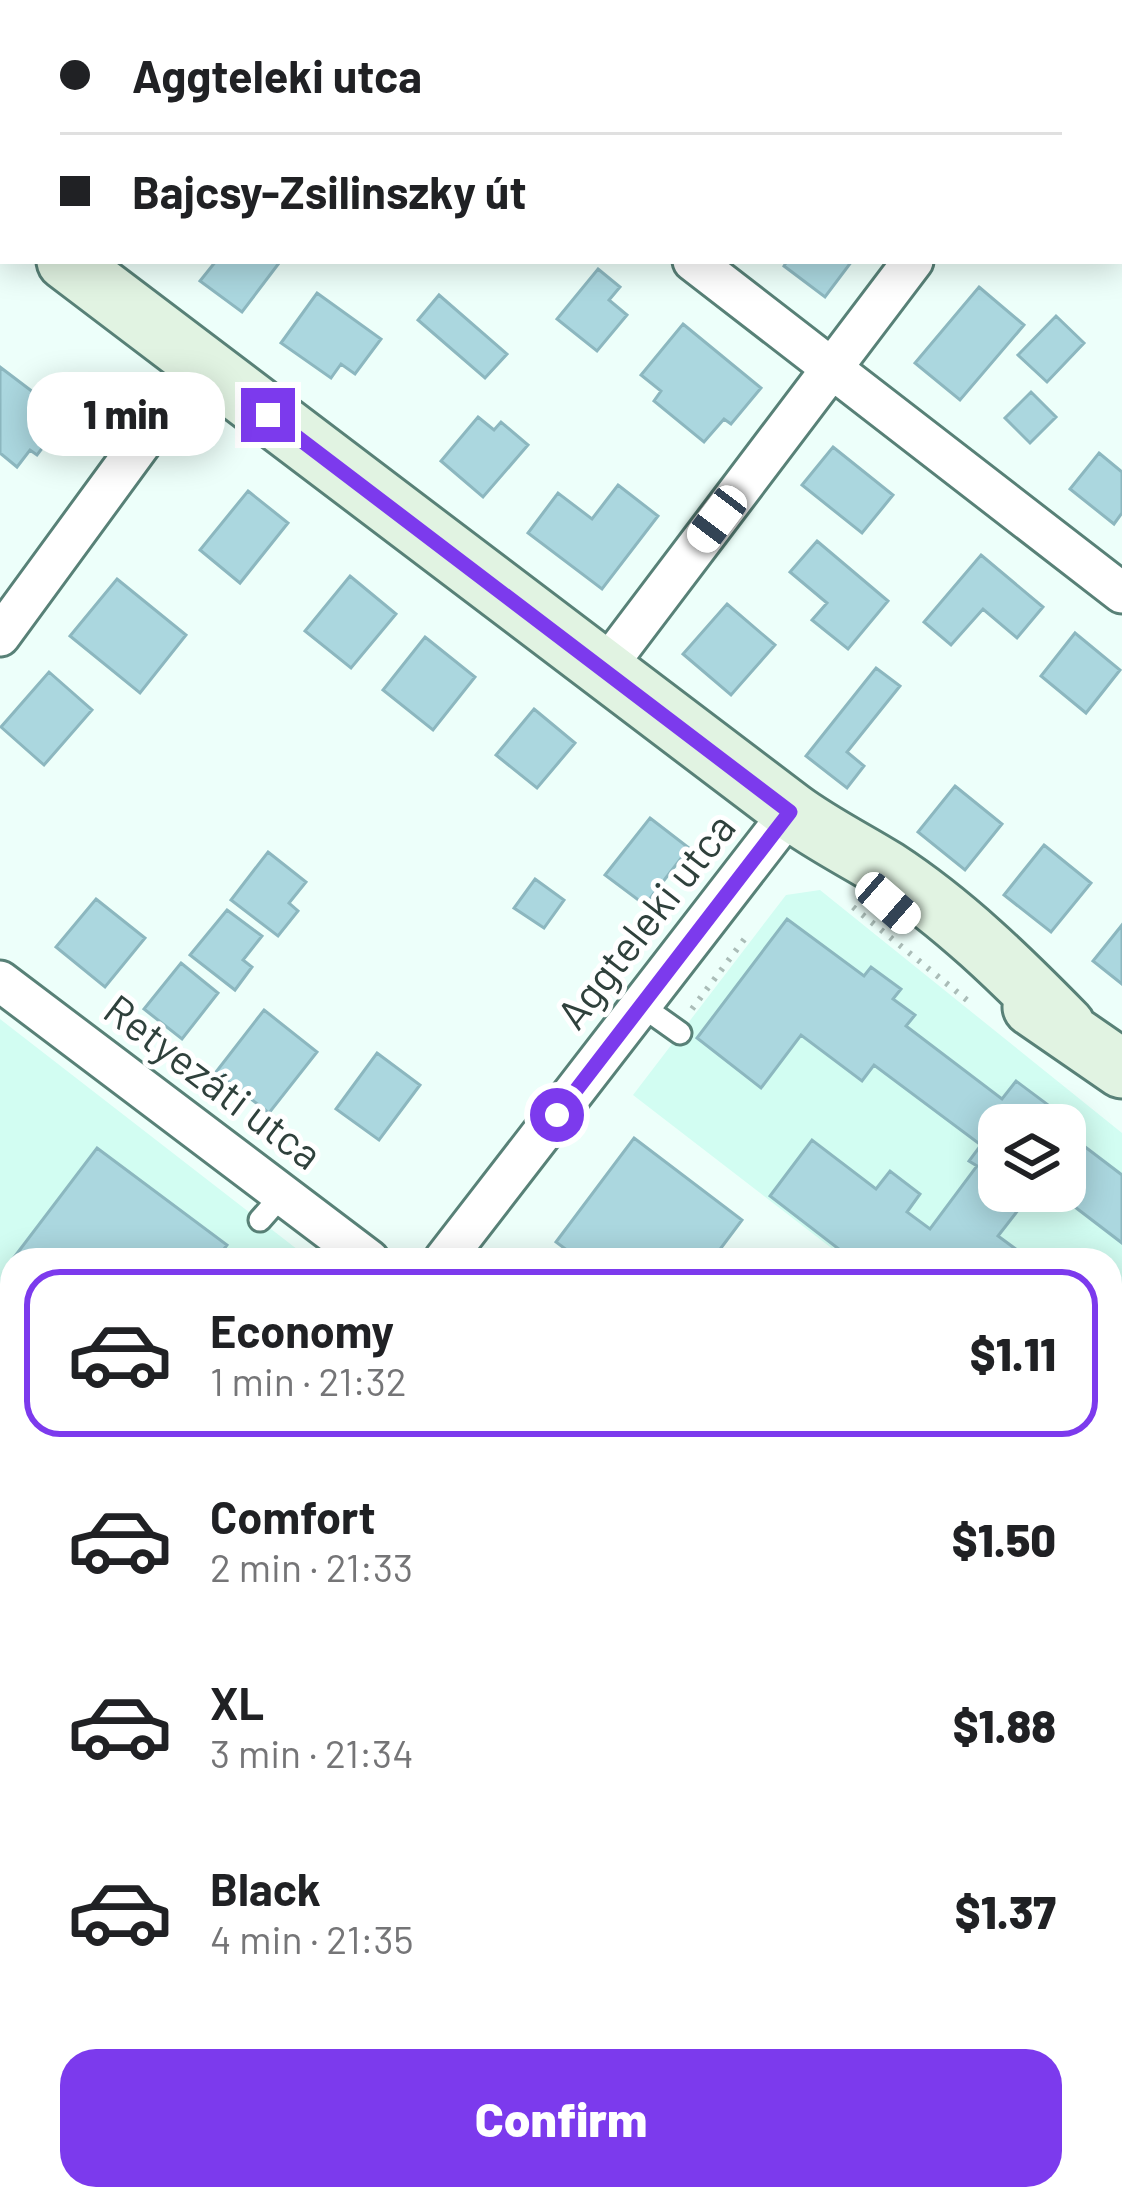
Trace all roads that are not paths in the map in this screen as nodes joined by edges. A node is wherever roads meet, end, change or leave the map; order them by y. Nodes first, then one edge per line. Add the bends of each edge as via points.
1 (70, 264) edge
2 (697, 264) edge
3 (911, 264) edge
4 (200, 364) junction
5 (832, 367) junction
6 (1120, 586) edge
7 (0, 636) edge
8 (605, 668) junction
9 (790, 812) junction
10 (0, 981) edge
11 (642, 1006) junction
12 (680, 1033) dead end
13 (1122, 1069) edge
14 (346, 1248) edge
15 (453, 1248) edge

1 - 4 main road
2 - 5 street
3 - 5 street
4 - 7 street
4 - 8 main road
5 - 6 street
5 - 8 street
8 - 9 main road
9 - 11 street, Aggteleki utca
9 - 13 main road via 837,844 868,886 917,929
10 - 14 street, Retyezáti utca via 271,1208
11 - 12 lane
11 - 15 street, Aggteleki utca

